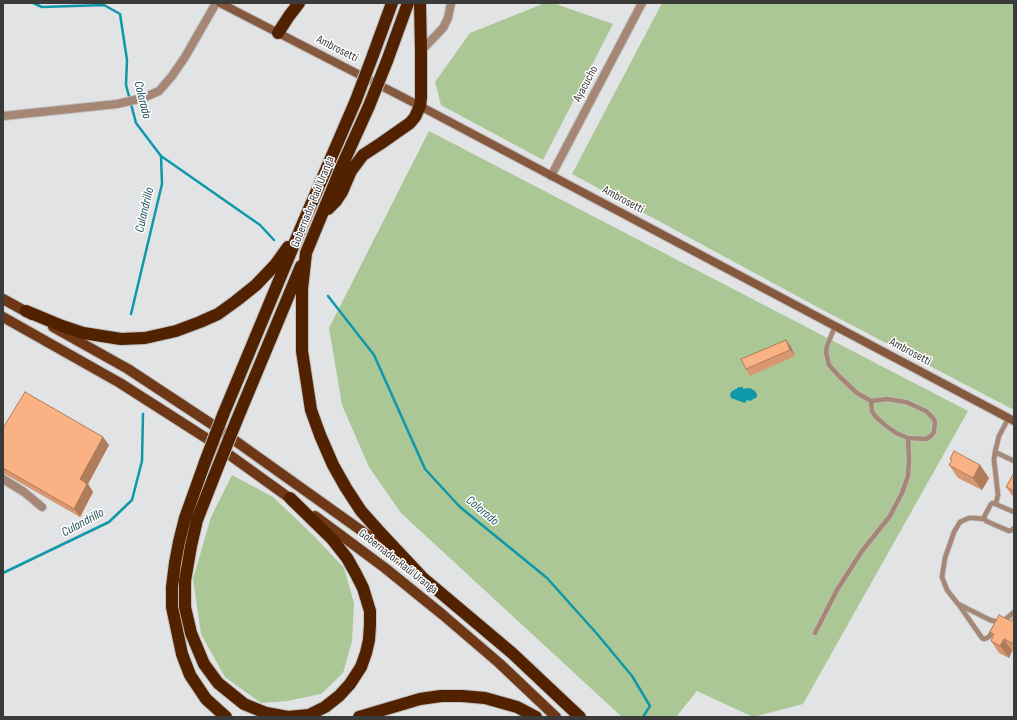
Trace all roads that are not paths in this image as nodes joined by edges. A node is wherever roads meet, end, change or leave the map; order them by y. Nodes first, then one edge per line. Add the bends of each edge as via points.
1 (216, 3) edge
2 (220, 3) edge
3 (299, 3) edge
4 (420, 3) edge
5 (451, 3) edge
6 (642, 3) edge
7 (391, 5) edge
8 (409, 5) edge
9 (278, 33) junction
10 (421, 51) junction
11 (420, 106) junction
12 (3, 116) edge
13 (551, 176) junction
14 (322, 214) junction
15 (300, 230) junction
16 (306, 254) junction
17 (3, 299) edge
18 (26, 311) junction
19 (3, 317) edge
20 (835, 326) junction
21 (871, 401) junction
22 (1011, 420) edge
23 (908, 438) junction
24 (995, 452) junction
25 (1014, 461) edge
26 (3, 479) edge
27 (290, 498) junction
28 (996, 503) junction
29 (42, 507) dead end
30 (1014, 512) edge
31 (984, 519) junction
32 (1014, 528) edge
33 (423, 578) junction
34 (958, 604) junction
35 (1014, 612) edge
36 (998, 622) junction
37 (815, 633) dead end
38 (226, 717) edge
39 (288, 717) edge
40 (358, 717) edge
41 (536, 717) edge
42 (556, 717) edge
43 (580, 717) edge

1 - 12 street via 185,57 158,91 143,98 117,104
2 - 9 street, Ambrosetti
3 - 9 highway
4 - 10 highway
5 - 10 street via 443,28
6 - 13 street, Ayacucho
7 - 15 highway, Gobernador Raúl Uranga, bridge via 356,100
8 - 14 highway, Gobernador Raúl Uranga, bridge
9 - 11 street, Ambrosetti
10 - 11 highway
11 - 13 street, Ambrosetti
11 - 14 highway via 410,123 363,155 351,171 336,201
13 - 20 street, Ambrosetti
14 - 16 highway, Gobernador Raúl Uranga
15 - 18 highway via 275,264 251,289 218,314 176,331 145,338 121,339 83,333
15 - 38 highway, Gobernador Raúl Uranga, bridge via 205,462 185,518 175,563 172,607 182,654 190,675 206,699
16 - 33 highway, Gobernador Raúl Uranga via 302,290 302,351 312,410 320,435 333,465 361,511
16 - 39 highway, bridge via 198,520 185,581 185,607 191,633 204,664 218,683 244,704 266,713
17 - 18 main road, Gobernador Raúl Uranga
18 - 33 main road, Gobernador Raúl Uranga via 128,369 213,425
19 - 27 main road, Gobernador Raúl Uranga via 120,383 206,438
20 - 21 lane via 826,352 829,366 857,393
20 - 22 street, Ambrosetti
21 - 23 lane via 875,416
21 - 23 lane via 887,399 906,402 926,411 932,417 935,427 932,436 926,439
22 - 24 lane via 999,436
23 - 37 lane via 910,460 902,493 890,516 862,551 837,590
24 - 25 lane
24 - 28 lane via 998,495
26 - 29 street
27 - 39 highway via 332,539 350,563 363,588 370,611 370,625 366,653 350,684 325,707 309,715
27 - 42 main road, Gobernador Raúl Uranga via 385,568 443,615
28 - 30 lane
28 - 31 lane via 991,504
31 - 32 lane via 1009,531
31 - 34 lane via 969,518 960,522 944,558 942,577 947,590
33 - 43 highway, Gobernador Raúl Uranga via 512,653
34 - 36 lane
34 - 36 lane via 984,639
35 - 36 lane
40 - 41 highway via 420,699 441,696 485,698 517,707

